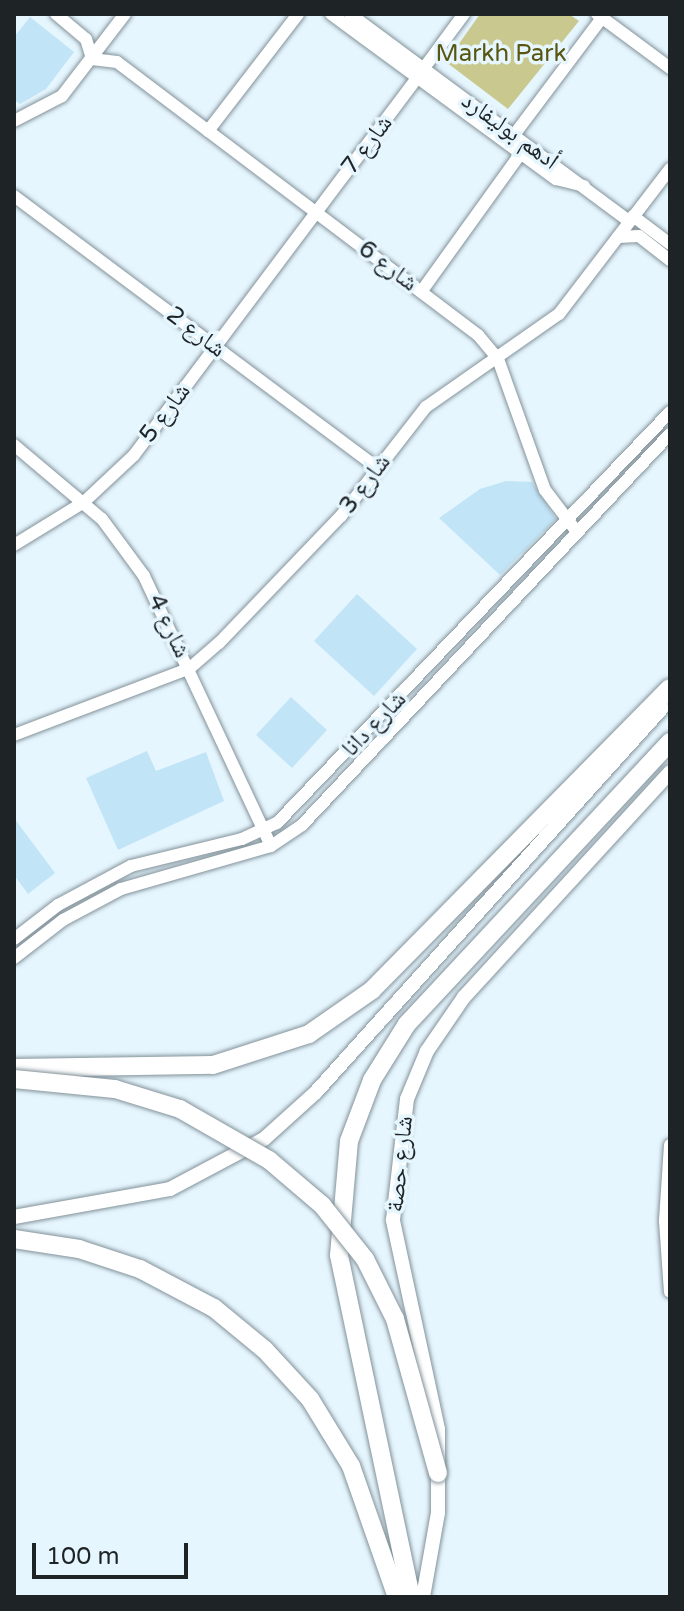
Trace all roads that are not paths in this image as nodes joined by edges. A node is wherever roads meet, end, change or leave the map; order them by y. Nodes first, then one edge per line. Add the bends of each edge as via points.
1 (56, 14) edge
2 (125, 14) edge
3 (298, 14) edge
4 (331, 14) edge
5 (350, 14) edge
6 (464, 14) edge
7 (601, 15) edge
8 (368, 27) junction
9 (107, 38) junction
10 (375, 46) junction
11 (92, 59) junction
12 (117, 62) junction
13 (670, 68) edge
14 (421, 73) junction
15 (453, 103) junction
16 (477, 108) junction
17 (14, 121) edge
18 (208, 131) junction
19 (514, 135) junction
20 (521, 153) junction
21 (670, 169) edge
22 (586, 186) junction
23 (14, 196) edge
24 (316, 213) junction
25 (631, 219) junction
26 (618, 237) junction
27 (670, 244) edge
28 (670, 260) edge
29 (421, 292) junction
30 (216, 347) junction
31 (498, 359) junction
32 (670, 412) edge
33 (670, 434) edge
34 (14, 445) edge
35 (377, 468) junction
36 (84, 502) junction
37 (569, 522) junction
38 (579, 533) junction
39 (14, 545) edge
40 (190, 668) junction
41 (670, 688) edge
42 (670, 699) edge
43 (14, 735) edge
44 (670, 742) edge
45 (670, 772) edge
46 (265, 831) junction
47 (271, 846) junction
48 (14, 939) edge
49 (14, 958) edge
50 (14, 1068) edge
51 (14, 1079) edge
52 (670, 1145) edge
53 (14, 1217) edge
54 (14, 1239) edge
55 (670, 1292) edge
56 (438, 1473) junction
57 (397, 1597) edge
58 (411, 1597) edge
59 (423, 1597) edge

1 - 11 street via 86,39
2 - 9 street
3 - 18 street
4 - 10 street
5 - 8 street, أدهم بوليفارد
6 - 14 street, شارع 7
7 - 13 street
7 - 19 street
8 - 10 street
8 - 14 street, أدهم بوليفارد
9 - 11 street
9 - 12 street
10 - 14 street
11 - 12 street
11 - 17 street via 62,96
12 - 18 street, شارع 6
14 - 15 street
14 - 16 street, أدهم بوليفارد
14 - 24 street, شارع 7
15 - 16 street
15 - 20 street
16 - 19 street, أدهم بوليفارد
18 - 24 street, شارع 6
19 - 22 street, أدهم بوليفارد
20 - 22 street via 556,179
20 - 29 street
21 - 25 street, شارع 3
22 - 25 street, أدهم بوليفارد
23 - 30 street, شارع 2
24 - 29 street, شارع 6
24 - 30 street, شارع 5
25 - 26 street, شارع 3
25 - 27 street, أدهم بوليفارد
26 - 28 street via 639,236
26 - 31 street, شارع 3 via 559,314
29 - 31 street, شارع 6 via 469,326
30 - 35 street, شارع 2
30 - 36 street, شارع 5 via 134,455
31 - 35 street, شارع 3 via 426,407
31 - 37 street, شارع 6 via 537,473
32 - 37 street, شارع دانا
33 - 38 street, شارع دانا
34 - 36 street, شارع 4
35 - 40 street, شارع 3 via 341,516
36 - 39 street, شارع 5
36 - 40 street, شارع 4 via 144,576
37 - 38 street, شارع 6
37 - 46 street, شارع دانا
38 - 47 street, شارع دانا via 302,825
40 - 43 street, شارع 3
40 - 46 street, شارع 4
41 - 50 highway via 372,990 309,1034 239,1061
42 - 53 main road via 316,1092 264,1139 170,1189 100,1206
44 - 58 highway via 407,1024 372,1080 349,1141 339,1255
45 - 56 main road, شارع حصة, bridge via 522,928 439,1030 407,1099 396,1152 395,1242 432,1386
46 - 47 street, شارع 4
46 - 48 street via 131,866 58,905
47 - 49 street, شارع دانا via 121,889 63,920
51 - 56 highway, bridge via 115,1089 180,1109 241,1141 313,1197 365,1259 395,1319
52 - 55 street via 665,1221
54 - 57 highway via 79,1249 140,1269 214,1308 265,1350 310,1399 351,1466
56 - 59 main road, شارع حصة via 438,1513

